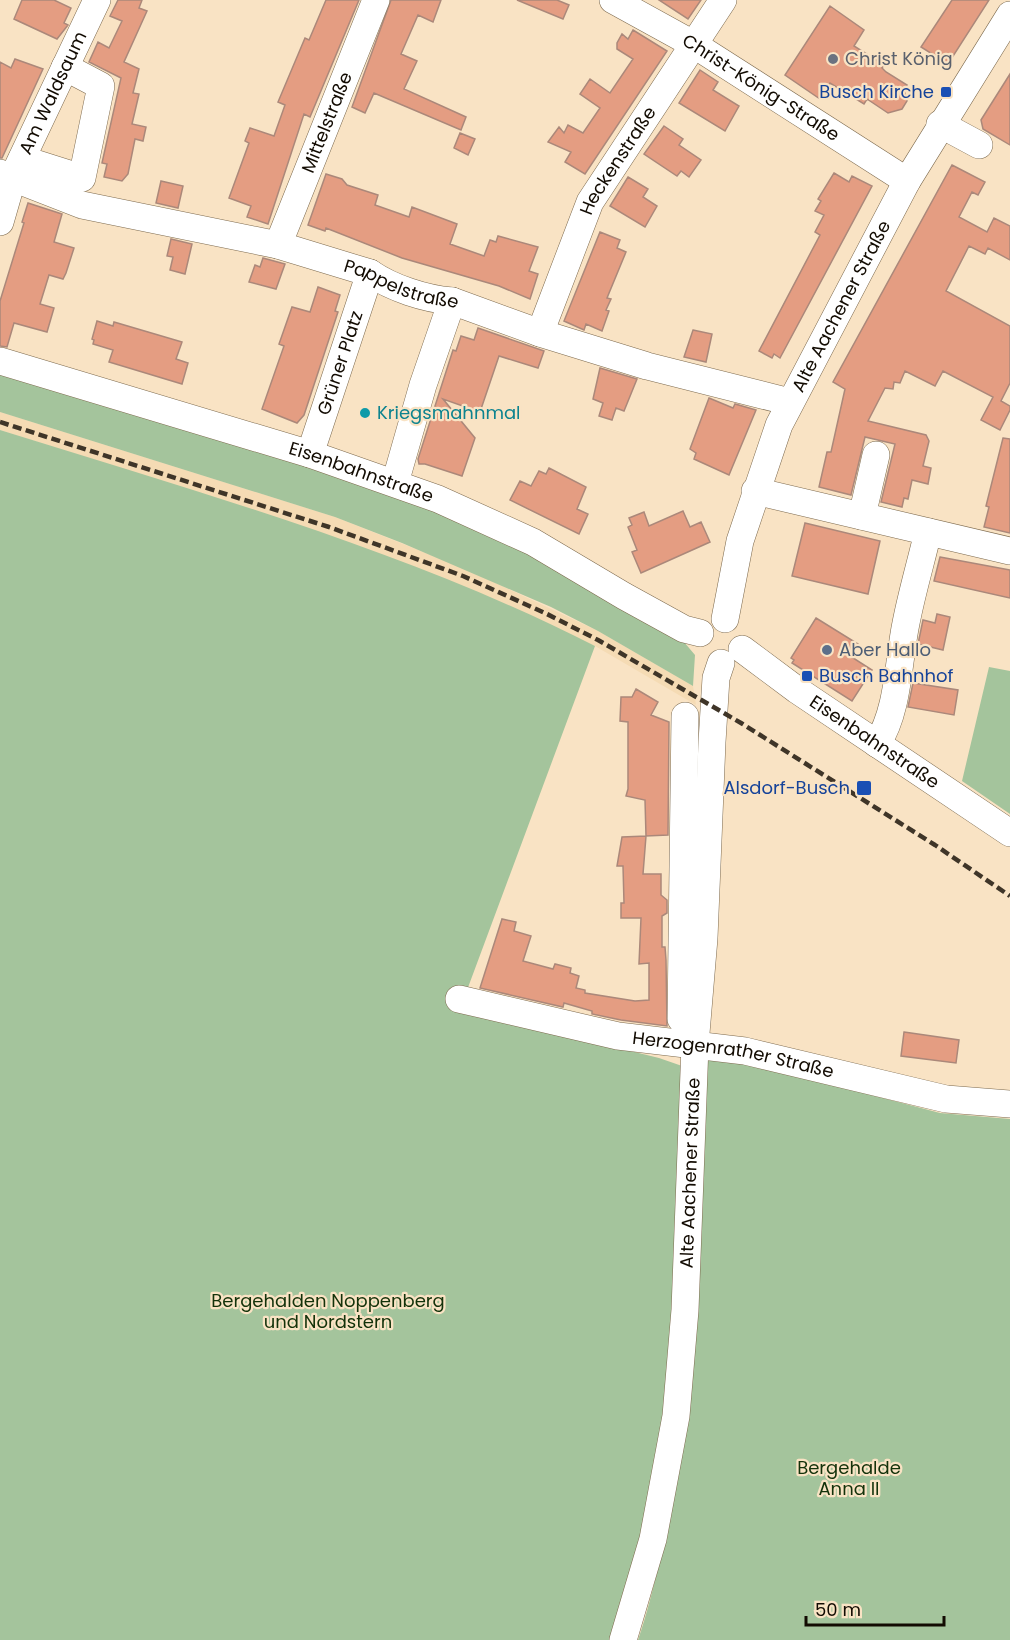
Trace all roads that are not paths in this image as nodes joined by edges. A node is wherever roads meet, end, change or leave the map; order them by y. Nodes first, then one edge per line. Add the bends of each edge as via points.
1 (97, 0) edge
2 (376, 0) edge
3 (613, 0) edge
4 (723, 0) edge
5 (1010, 15) edge
6 (693, 44) junction
7 (65, 67) junction
8 (940, 124) junction
9 (979, 145) dead end
10 (12, 170) edge
11 (907, 181) junction
12 (0, 222) edge
13 (278, 245) junction
14 (370, 273) junction
15 (452, 301) junction
16 (540, 333) junction
17 (0, 361) edge
18 (790, 402) junction
19 (310, 453) junction
20 (876, 455) dead end
21 (394, 483) junction
22 (755, 491) junction
23 (862, 516) junction
24 (928, 532) junction
25 (1010, 551) edge
26 (724, 619) junction
27 (700, 633) junction
28 (731, 656) junction
29 (685, 716) dead end
30 (877, 744) junction
31 (1010, 833) edge
32 (459, 999) dead end
33 (688, 1045) junction
34 (1010, 1104) edge
35 (623, 1640) edge

1 - 7 street, Am Waldsaum
2 - 13 street, Mittelstraße
3 - 6 street, Christ-König-Straße
4 - 6 street, Heckenstraße
5 - 8 street, Alte Aachener Straße
6 - 11 street, Christ-König-Straße
6 - 16 street, Heckenstraße via 590,202
7 - 10 street, Am Waldsaum
7 - 10 street via 101,86 82,178
8 - 9 street
8 - 11 street, Alte Aachener Straße
10 - 12 street, Am Waldsaum
10 - 13 street, Pappelstraße via 82,206
11 - 18 street, Alte Aachener Straße
13 - 14 street, Pappelstraße
14 - 15 street, Pappelstraße via 437,300
14 - 19 street, Grüner Platz
15 - 16 street, Pappelstraße
15 - 21 street
16 - 18 street, Pappelstraße via 647,366
17 - 19 street, Eisenbahnstraße
18 - 22 street, Alte Aachener Straße
19 - 21 street, Eisenbahnstraße
20 - 23 street
21 - 27 street, Eisenbahnstraße via 533,542 634,602
22 - 23 street
22 - 26 street, Alte Aachener Straße
23 - 24 street
24 - 25 street
24 - 30 street via 893,699
26 - 27 street via 710,622
26 - 28 street via 740,630
27 - 28 street via 703,654
28 - 30 street, Eisenbahnstraße via 787,683
28 - 33 street, Alte Aachener Straße via 716,687 704,938
29 - 33 street, Alte Aachener Straße
30 - 31 street, Eisenbahnstraße
32 - 33 street, Herzogenrather Straße via 565,1026
33 - 34 street, Herzogenrather Straße via 745,1051 946,1099
33 - 35 street, Alte Aachener Straße via 685,1299 676,1416 653,1539

